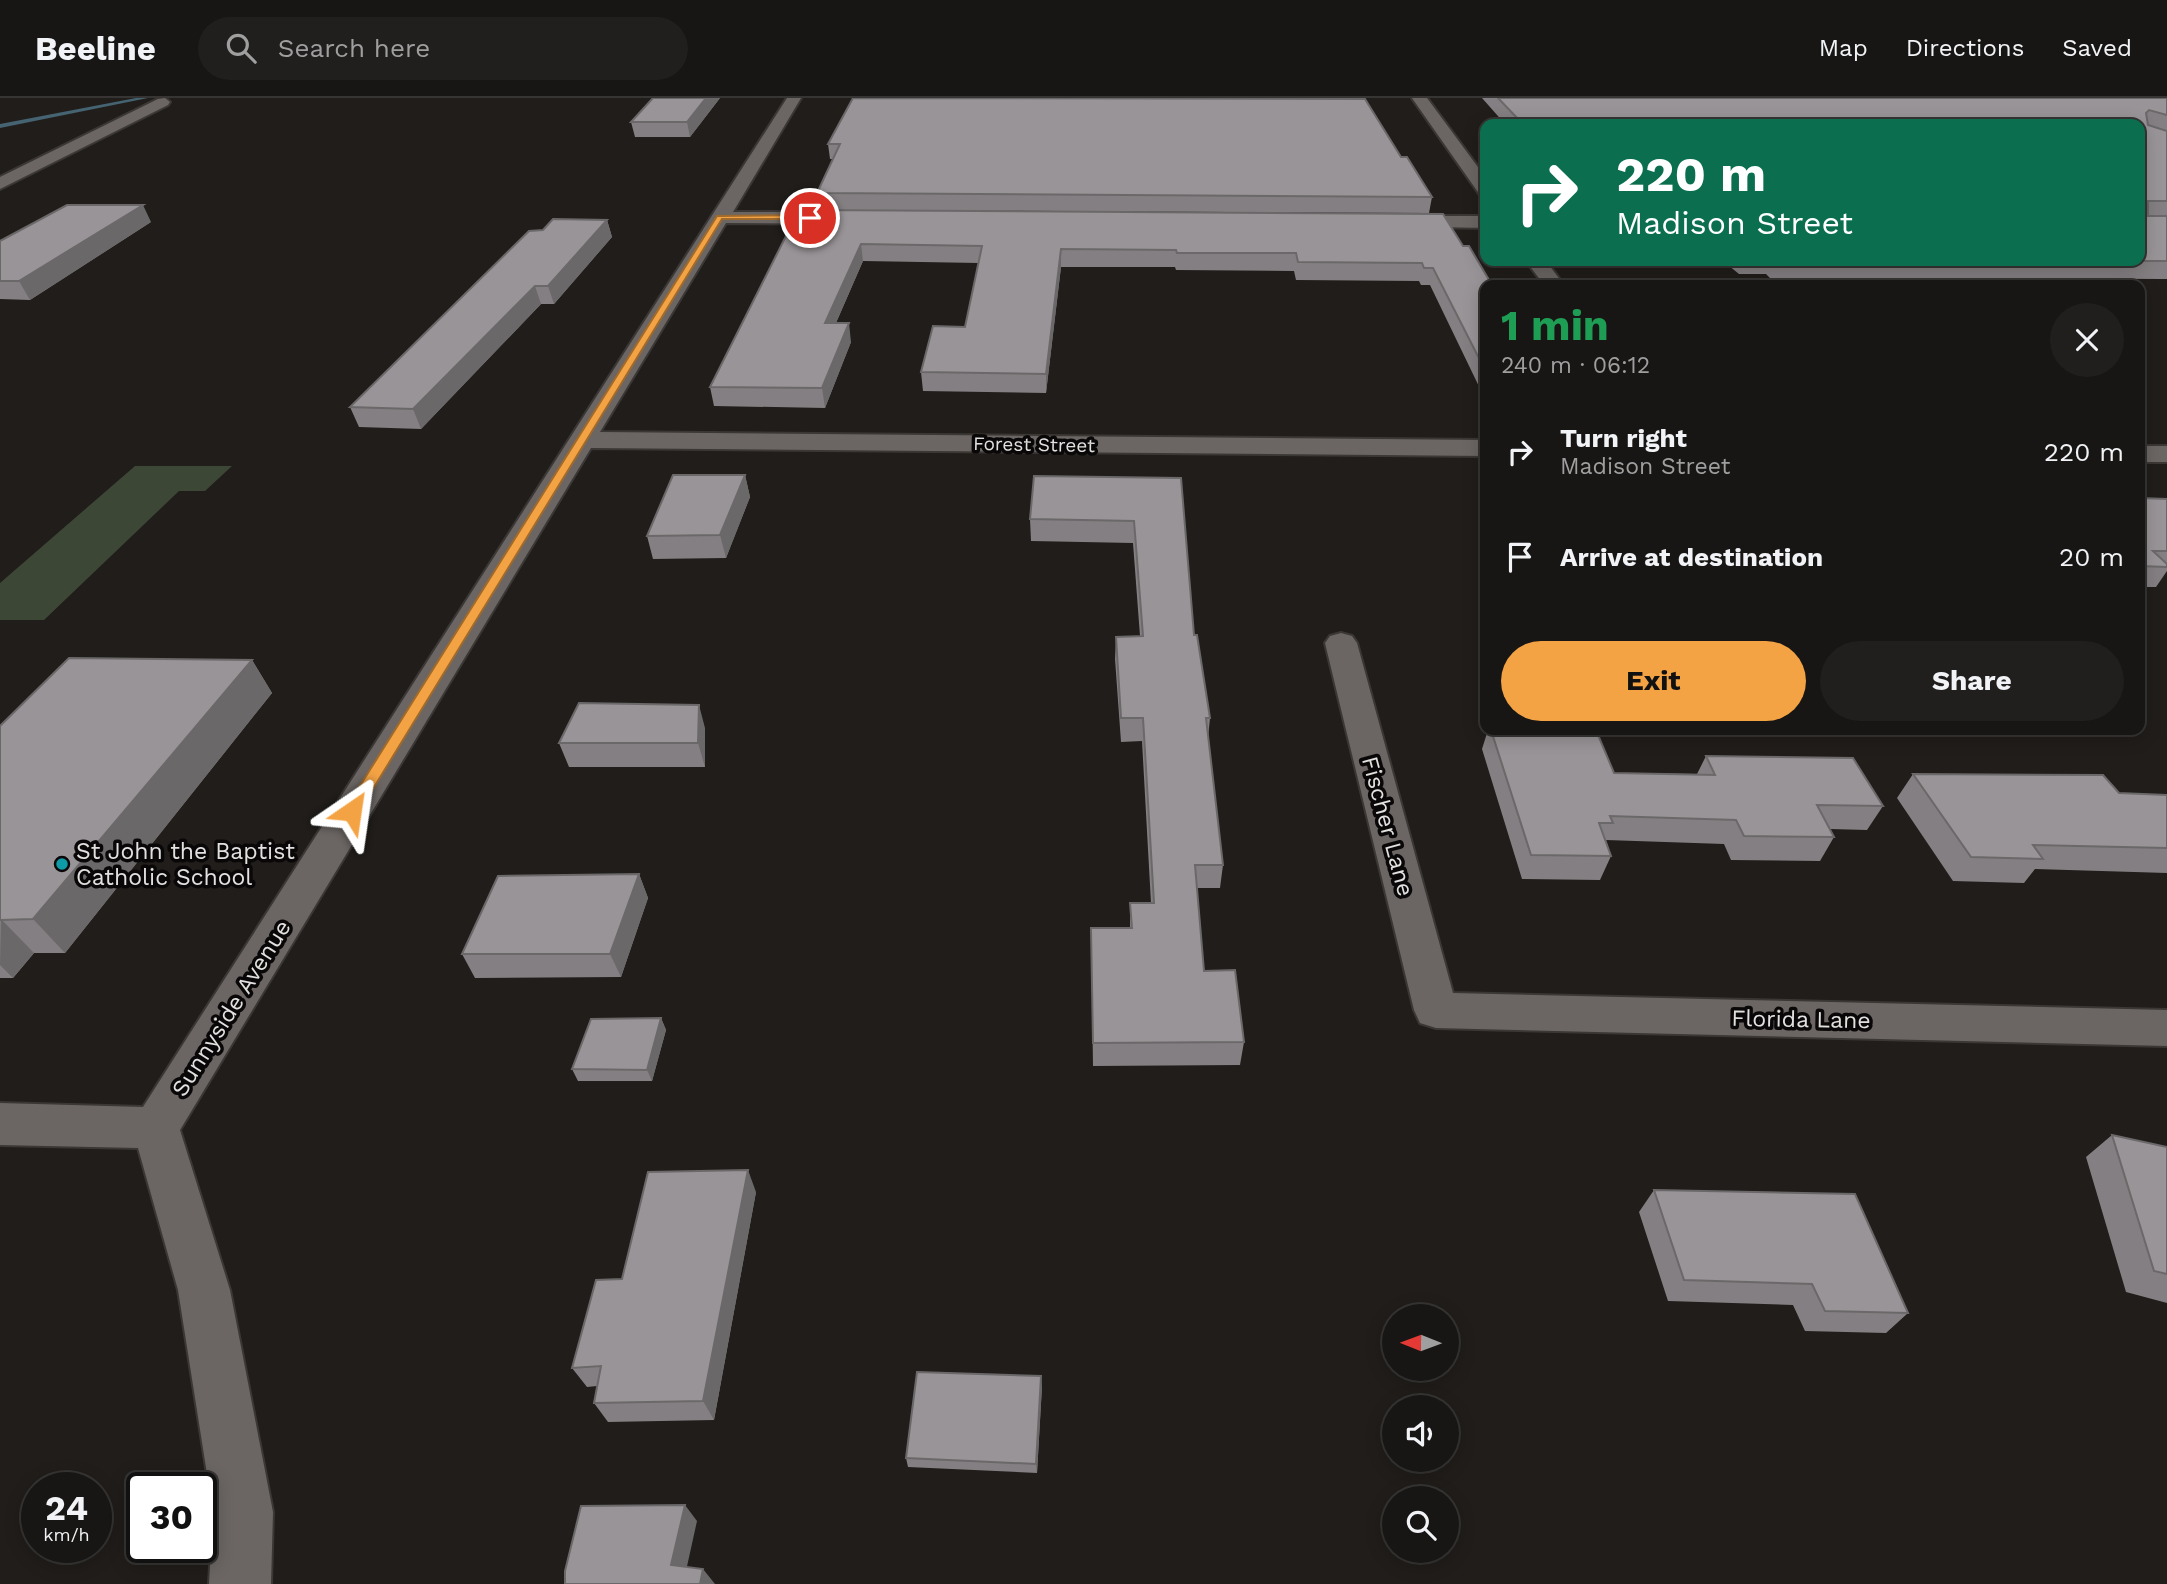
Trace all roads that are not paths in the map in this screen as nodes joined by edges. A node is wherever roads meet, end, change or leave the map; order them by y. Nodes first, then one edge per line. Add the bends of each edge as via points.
1 (794, 98) edge
2 (1419, 98) edge
3 (163, 102) dead end
4 (1480, 183) edge
5 (0, 184) edge
6 (720, 217) junction
7 (877, 218) edge
8 (1376, 222) edge
9 (1480, 222) edge
10 (581, 440) junction
11 (1480, 448) edge
12 (2145, 454) edge
13 (2167, 454) edge
14 (1340, 643) dead end
15 (1436, 1010) joint
16 (2167, 1028) edge
17 (0, 1124) edge
18 (156, 1128) junction
19 (240, 1584) edge

1 - 6 street, Sunnyside Avenue
2 - 4 street
3 - 5 street
6 - 7 street
6 - 10 street, Sunnyside Avenue
8 - 9 street
10 - 11 street, Forest Street
10 - 18 street, Sunnyside Avenue
12 - 13 street
14 - 15 street, Fischer Lane
15 - 16 street, Florida Lane
17 - 18 street
18 - 19 street via 204,1290 243,1513

